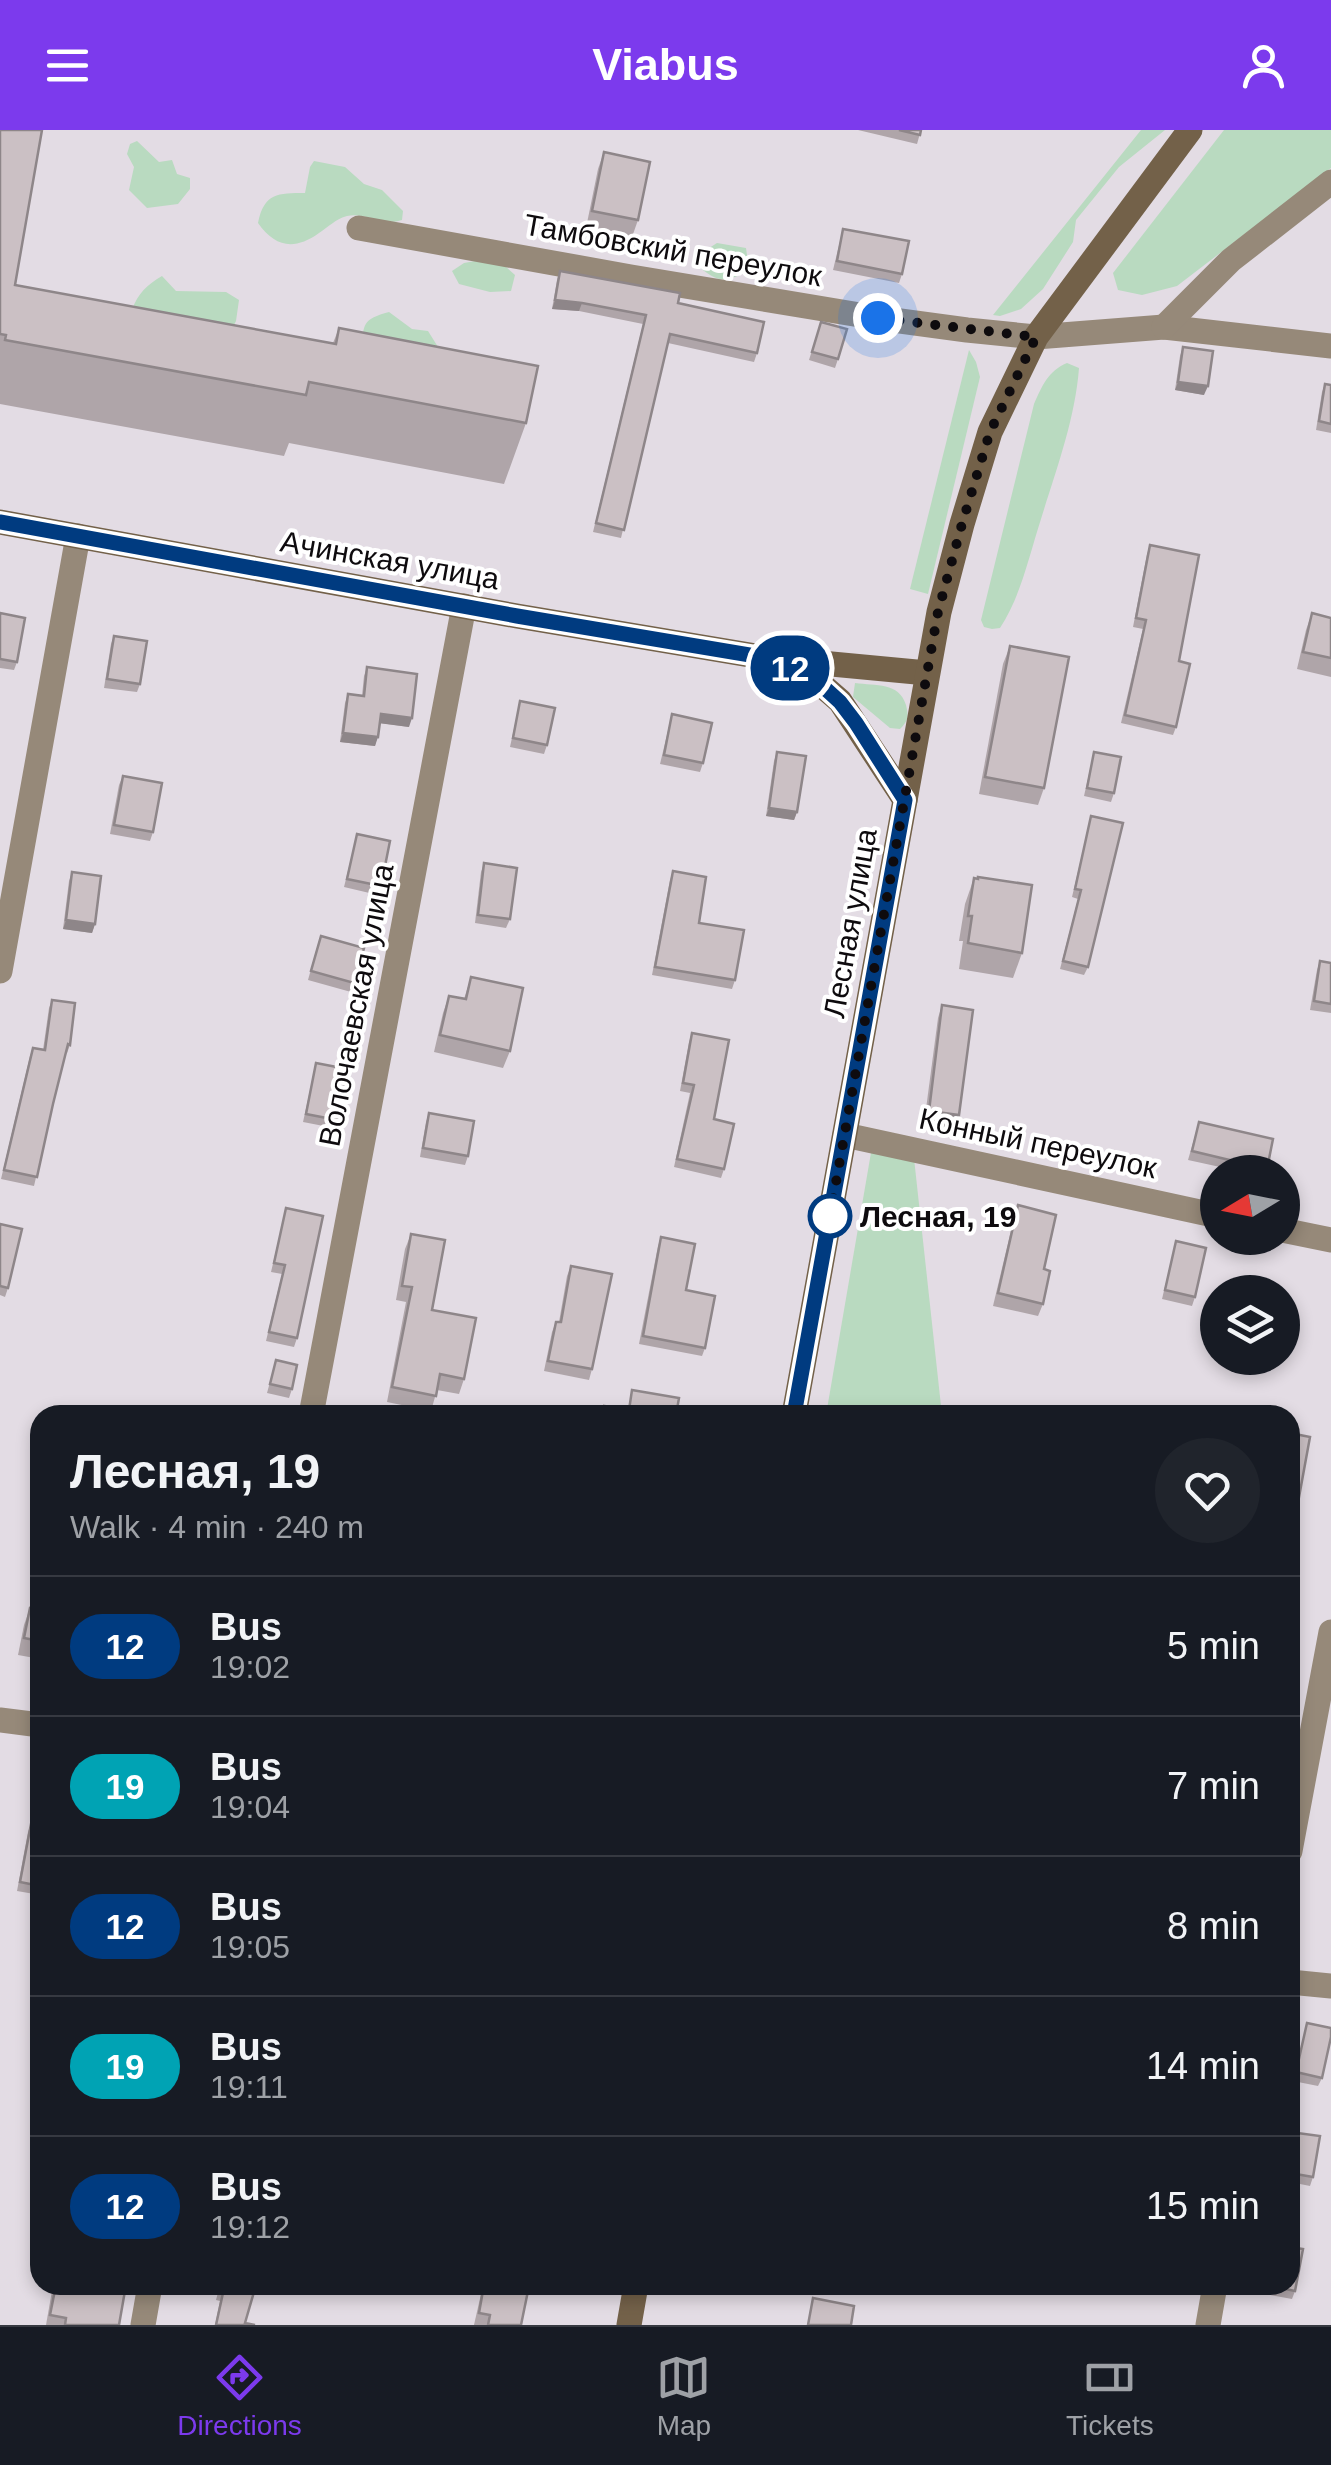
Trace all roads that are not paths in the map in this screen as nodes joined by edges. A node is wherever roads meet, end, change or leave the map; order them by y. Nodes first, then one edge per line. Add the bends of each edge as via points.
1 (1190, 130) edge
2 (1331, 182) edge
3 (359, 228) dead end
4 (1164, 327) junction
5 (1036, 337) junction
6 (1331, 346) edge
7 (0, 522) edge
8 (78, 536) junction
9 (464, 606) junction
10 (768, 658) junction
11 (927, 673) junction
12 (905, 800) junction
13 (0, 971) edge
14 (845, 1135) junction
15 (1200, 1212) edge
16 (1300, 1234) edge
17 (1331, 1240) edge
18 (313, 1405) edge
19 (796, 1405) edge
20 (1331, 1632) edge
21 (0, 1720) edge
22 (30, 1724) edge
23 (1300, 1798) edge
24 (1300, 1983) edge
25 (1331, 1986) edge
26 (148, 2295) edge
27 (634, 2295) edge
28 (1213, 2295) edge
29 (142, 2325) edge
30 (629, 2325) edge
31 (1208, 2325) edge

1 - 5 street, Лесная улица
2 - 4 street via 1231,260
3 - 5 street, Тамбовский переулок via 859,315
4 - 5 street, Тамбовский переулок
4 - 6 street, Тамбовский переулок
5 - 11 street, Лесная улица via 990,432
7 - 8 street, Ачинская улица
8 - 9 street, Ачинская улица
8 - 13 street
9 - 10 street, Ачинская улица
9 - 18 street, Волочаевская улица
10 - 11 street, Ачинская улица
10 - 12 street, Ачинская улица via 817,681 840,702
11 - 12 street, Лесная улица
12 - 14 street, Лесная улица
14 - 15 street, Конный переулок
14 - 19 street, Лесная улица
16 - 17 street
20 - 23 street
21 - 22 street
24 - 25 street
26 - 29 street
27 - 30 street
28 - 31 street

